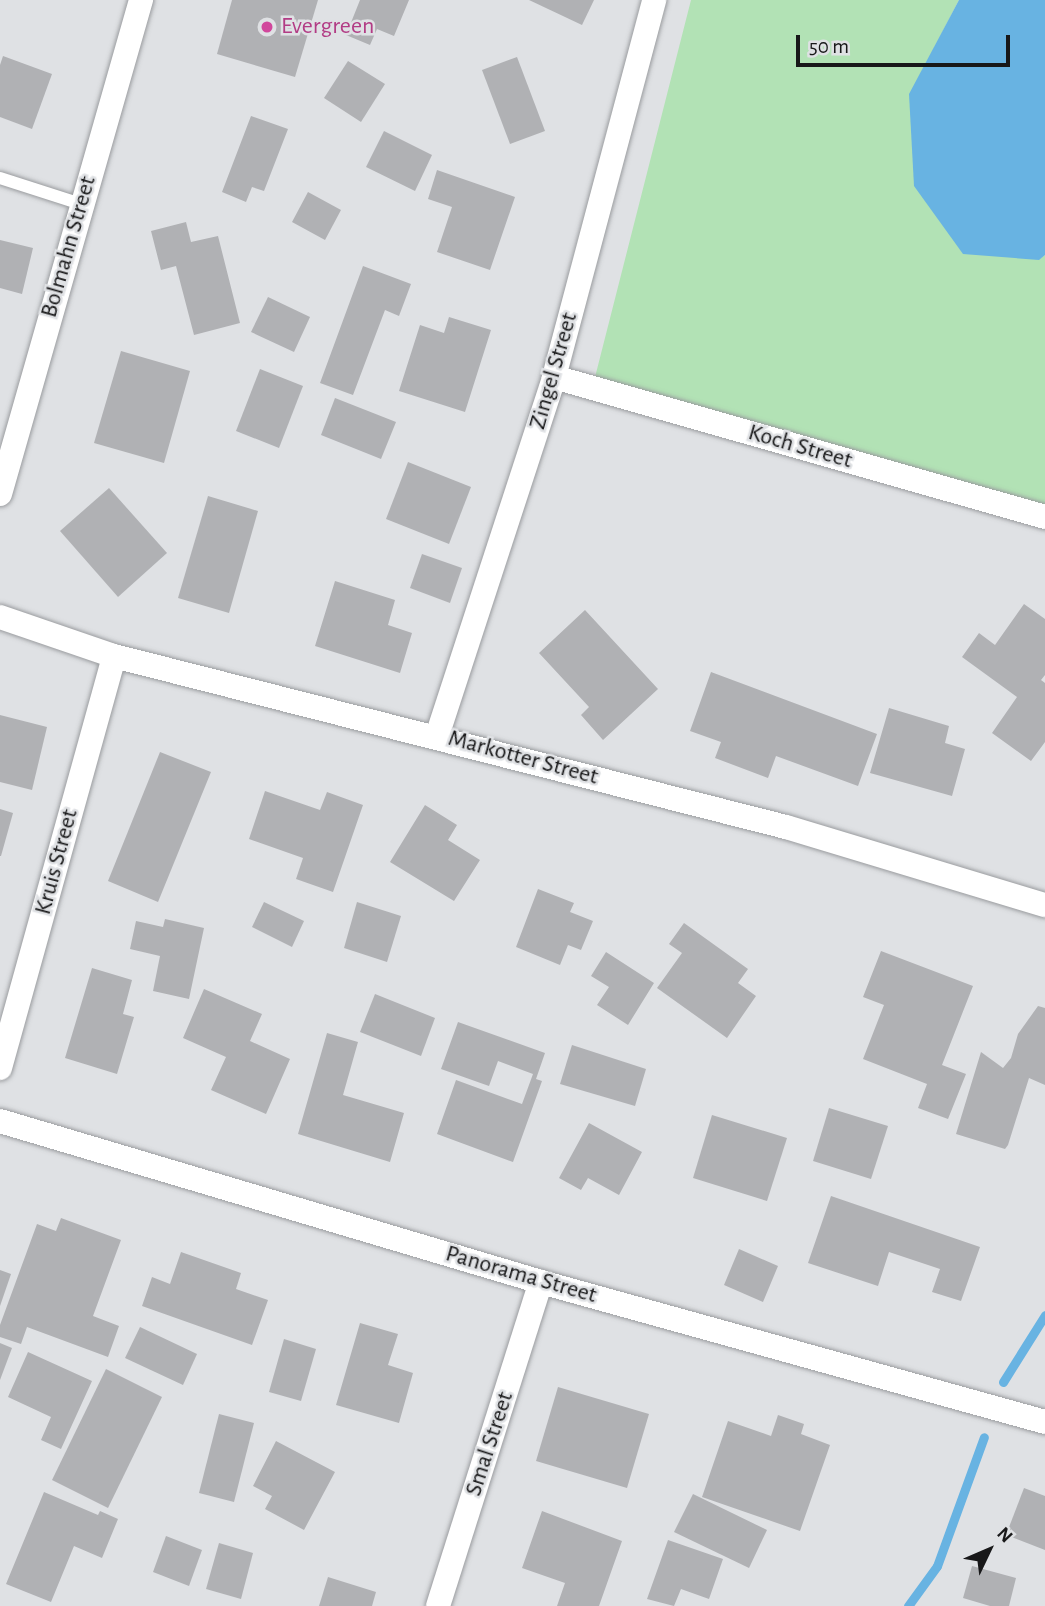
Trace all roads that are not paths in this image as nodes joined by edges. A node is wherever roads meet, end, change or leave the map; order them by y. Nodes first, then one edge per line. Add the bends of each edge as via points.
1 (141, 0) edge
2 (654, 0) edge
3 (0, 178) edge
4 (81, 204) junction
5 (554, 377) junction
6 (0, 494) edge
7 (1045, 517) edge
8 (0, 617) edge
9 (114, 656) junction
10 (437, 736) junction
11 (1045, 905) edge
12 (0, 1068) edge
13 (0, 1121) edge
14 (541, 1282) junction
15 (1045, 1422) edge
16 (438, 1606) edge

1 - 4 street, Bolmahn Street
2 - 5 street, Zingel Street
3 - 4 lane
4 - 6 street, Bolmahn Street
5 - 7 street, Koch Street
5 - 10 street, Zingel Street
8 - 9 street, Markotter Street
9 - 10 street, Markotter Street
9 - 12 street, Kruis Street
10 - 11 street, Markotter Street via 786,827
13 - 14 street, Panorama Street
14 - 15 street, Panorama Street
14 - 16 street, Smal Street

